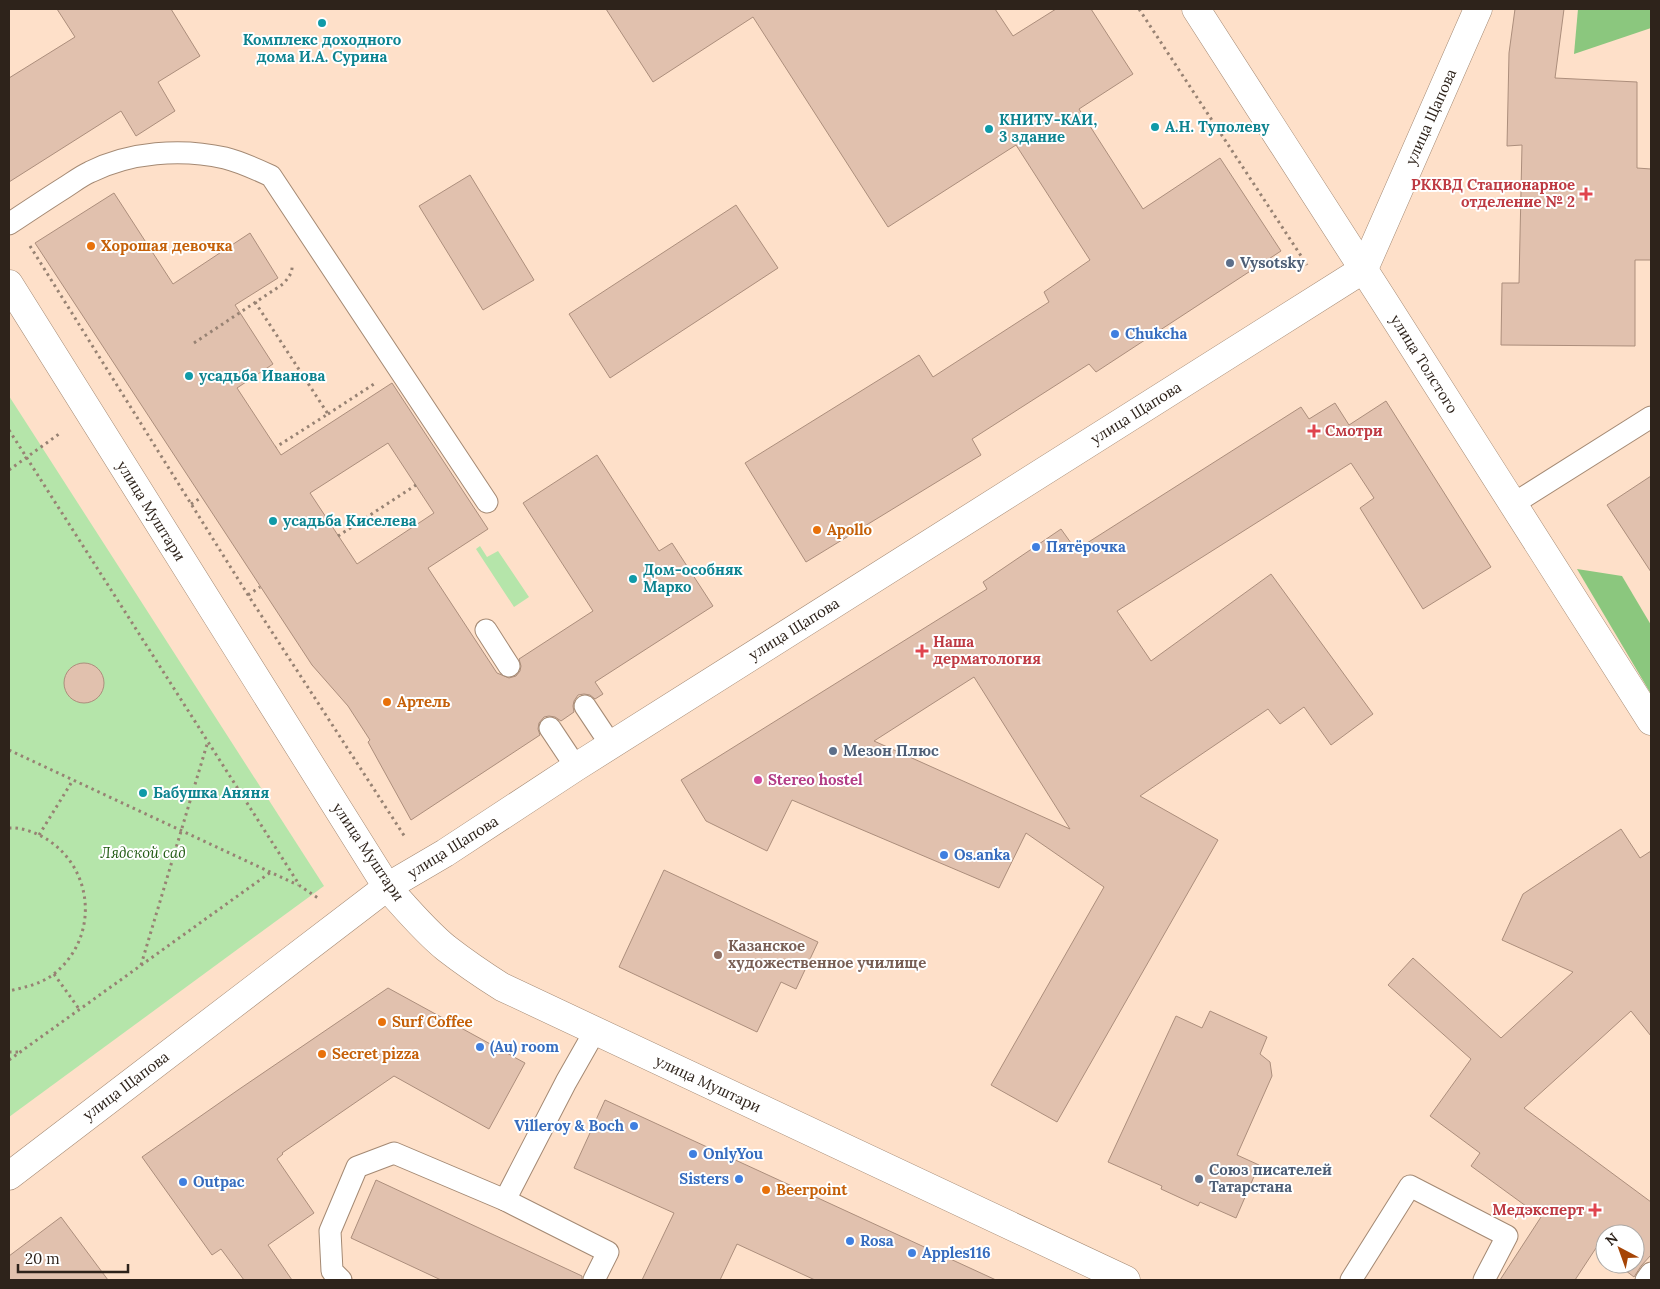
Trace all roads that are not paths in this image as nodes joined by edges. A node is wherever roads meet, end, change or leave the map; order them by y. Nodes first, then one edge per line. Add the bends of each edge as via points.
1 (1196, 9) edge
2 (1478, 9) edge
3 (11, 222) edge
4 (1364, 269) junction
5 (9, 284) edge
6 (1651, 417) edge
7 (487, 502) dead end
8 (1513, 504) junction
9 (486, 630) dead end
10 (509, 666) dead end
11 (585, 706) dead end
12 (1651, 721) edge
13 (550, 728) dead end
14 (611, 745) junction
15 (576, 767) junction
16 (387, 887) junction
17 (595, 1031) junction
18 (9, 1176) edge
19 (505, 1200) junction
20 (1651, 1273) edge
21 (341, 1280) edge
22 (594, 1280) edge
23 (1126, 1280) edge
24 (1351, 1280) edge
25 (1484, 1280) edge
26 (1646, 1280) edge

1 - 4 street, улица Толстого
2 - 4 street, улица Щапова
3 - 7 lane via 89,172 142,155 170,153 225,158 271,176
4 - 8 street, улица Толстого
4 - 14 street, улица Щапова
5 - 16 street, улица Муштари
6 - 8 lane
8 - 12 street, улица Толстого
9 - 10 lane
11 - 14 lane
13 - 15 lane
14 - 15 street, улица Щапова
15 - 16 street, улица Щапова via 445,854
16 - 17 street, улица Муштари via 417,921 474,969 502,987
16 - 18 street, улица Щапова
17 - 19 lane
17 - 23 street, улица Муштари
19 - 21 lane via 394,1153 357,1167 330,1231 332,1270
19 - 22 lane via 608,1252
20 - 26 lane
24 - 25 lane via 1410,1186 1507,1236

